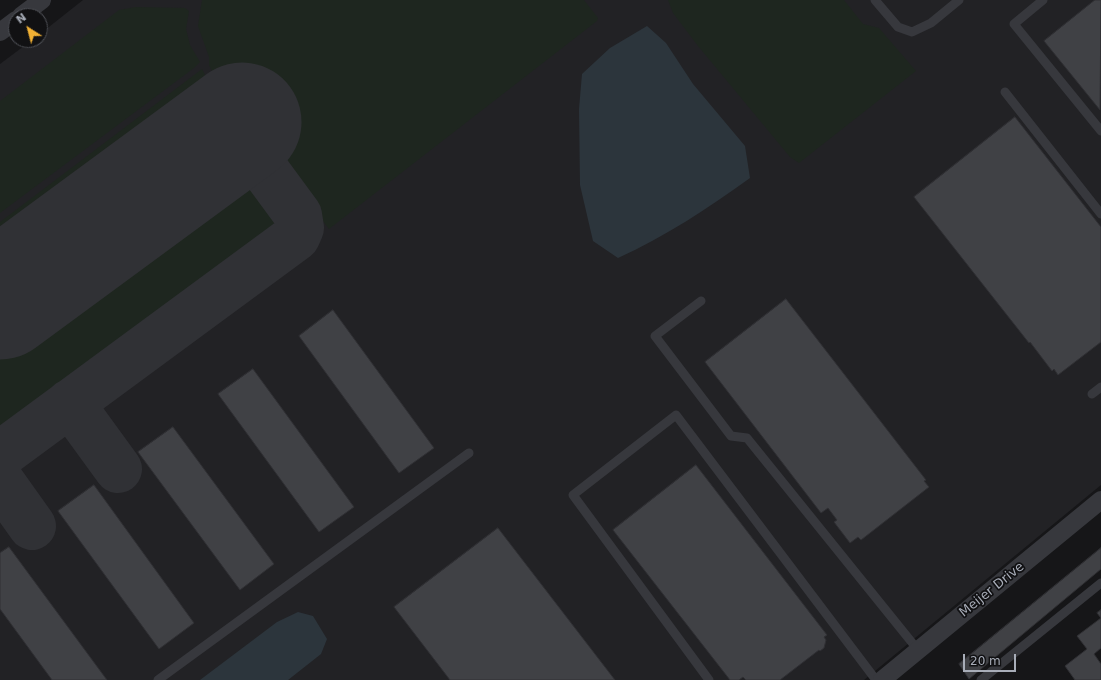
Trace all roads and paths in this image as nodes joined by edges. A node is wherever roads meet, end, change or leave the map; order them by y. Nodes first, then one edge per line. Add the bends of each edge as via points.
1 (42, 0) edge
2 (875, 0) edge
3 (959, 0) edge
4 (1043, 0) edge
5 (32, 8) edge
6 (1005, 92) dead end
7 (1101, 131) edge
8 (1101, 214) edge
9 (701, 301) dead end
10 (1101, 387) edge
11 (1092, 394) dead end
12 (468, 453) dead end
13 (1101, 500) edge
14 (1101, 583) edge
15 (918, 650) junction
16 (158, 680) edge
17 (709, 680) edge
18 (876, 680) edge
19 (882, 680) edge
20 (981, 680) edge

1 - 5 street
2 - 3 lane via 898,27 912,32 931,23
4 - 7 lane via 1014,24
6 - 8 lane
9 - 15 lane via 655,336 731,436 747,438
10 - 11 lane
12 - 16 lane
13 - 15 street, Meijer Drive
14 - 20 lane
15 - 19 street, Meijer Drive
17 - 18 lane via 573,495 676,415

